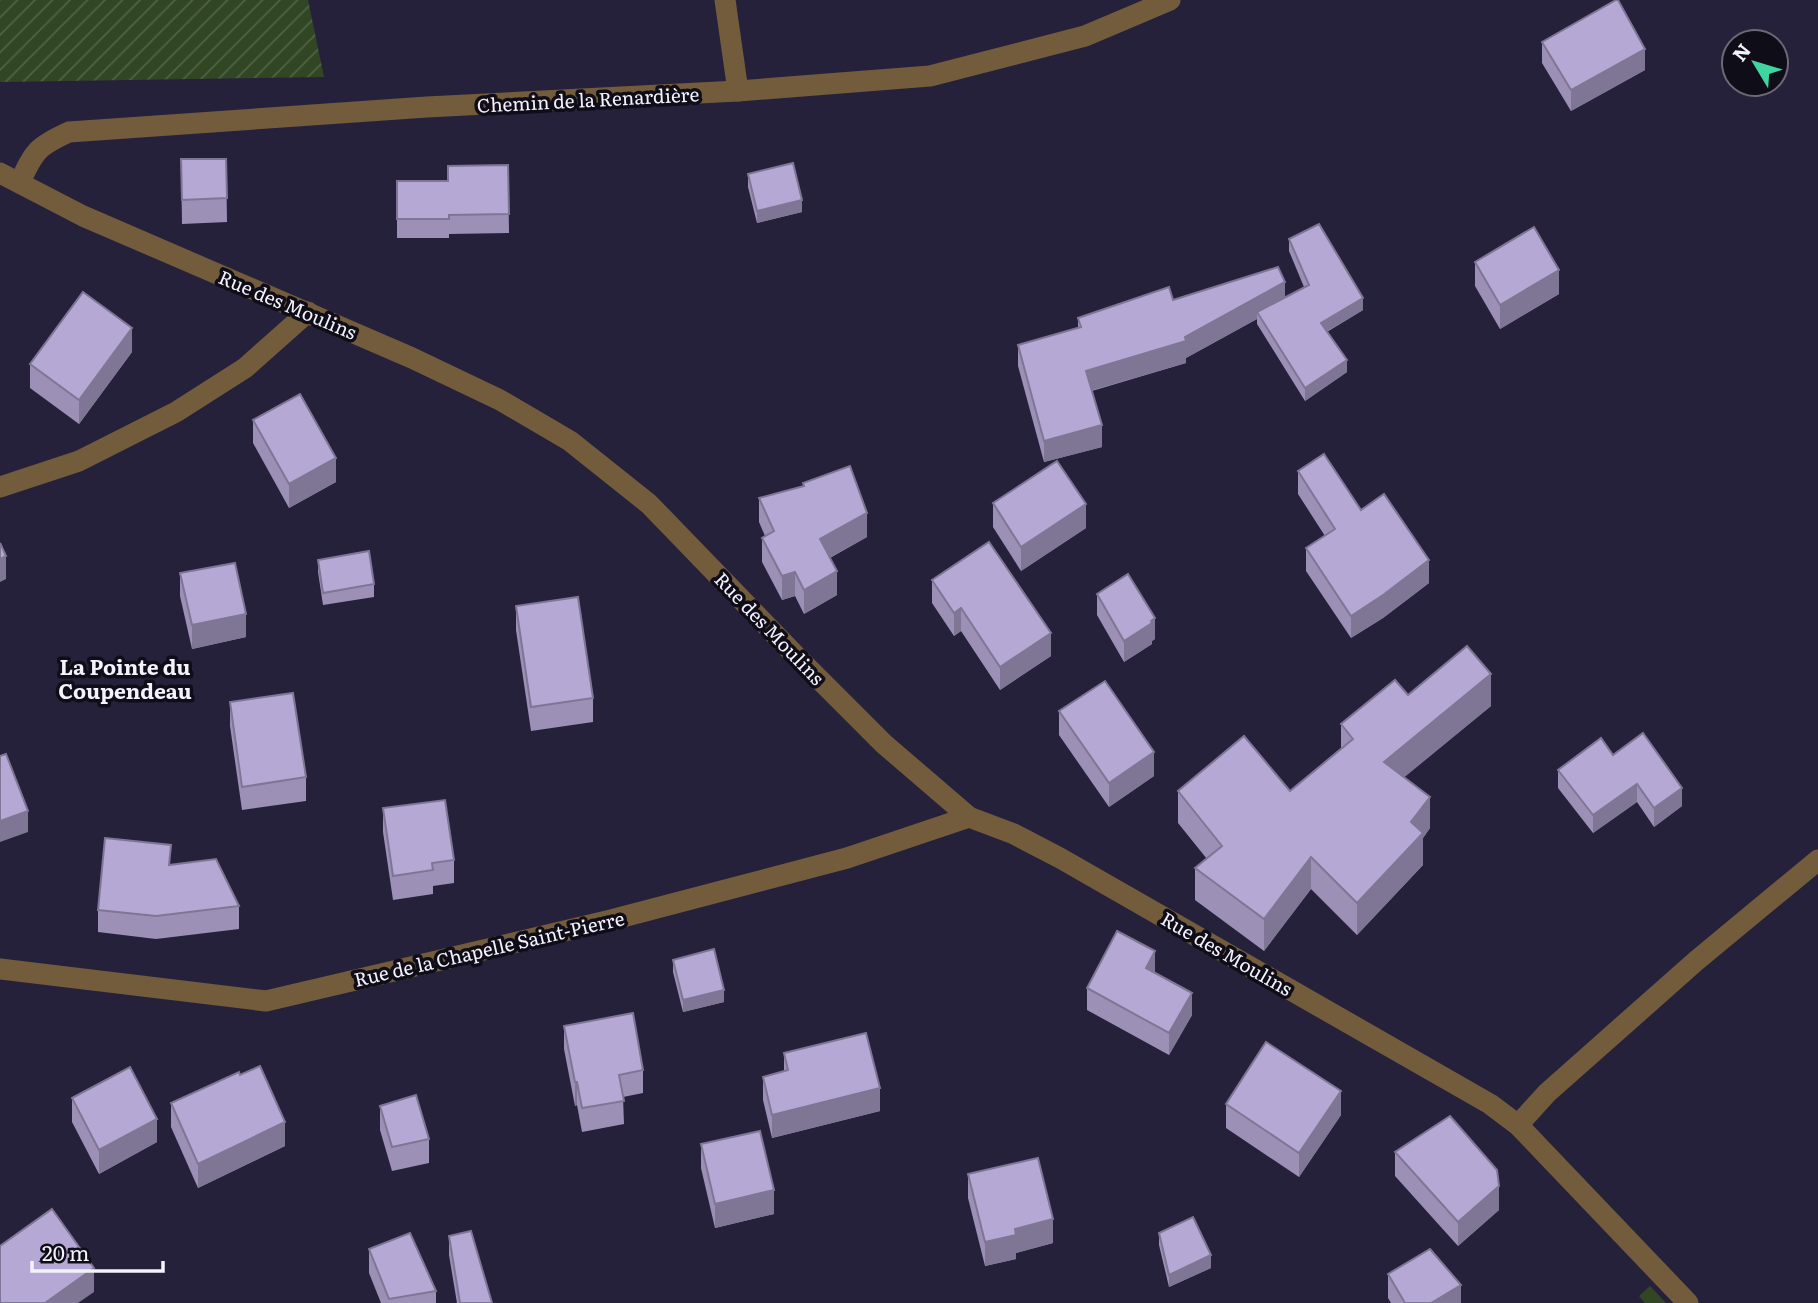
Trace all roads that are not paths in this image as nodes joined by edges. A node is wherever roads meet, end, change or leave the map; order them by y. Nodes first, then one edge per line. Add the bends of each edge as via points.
1 (725, 0) edge
2 (1170, 0) edge
3 (738, 92) junction
4 (0, 173) edge
5 (20, 183) junction
6 (308, 312) junction
7 (0, 487) edge
8 (969, 817) junction
9 (1818, 860) edge
10 (0, 969) edge
11 (1518, 1125) junction
12 (1688, 1303) edge

1 - 3 street
2 - 3 street, Chemin de la Renardière via 1085,36 930,75
3 - 5 street, Chemin de la Renardière via 427,107 69,132 47,142 31,157
4 - 5 street, Rue des Moulins
5 - 6 street, Rue des Moulins via 83,216
6 - 7 street via 245,368 176,412 79,461
6 - 8 street, Rue des Moulins via 500,400 570,441 649,504 884,744
8 - 10 street, Rue de la Chapelle Saint-Pierre via 847,858 611,920 266,1001
8 - 11 street, Rue des Moulins via 1014,834 1177,923 1490,1104
9 - 11 street via 1547,1093
11 - 12 street, Rue des Moulins

